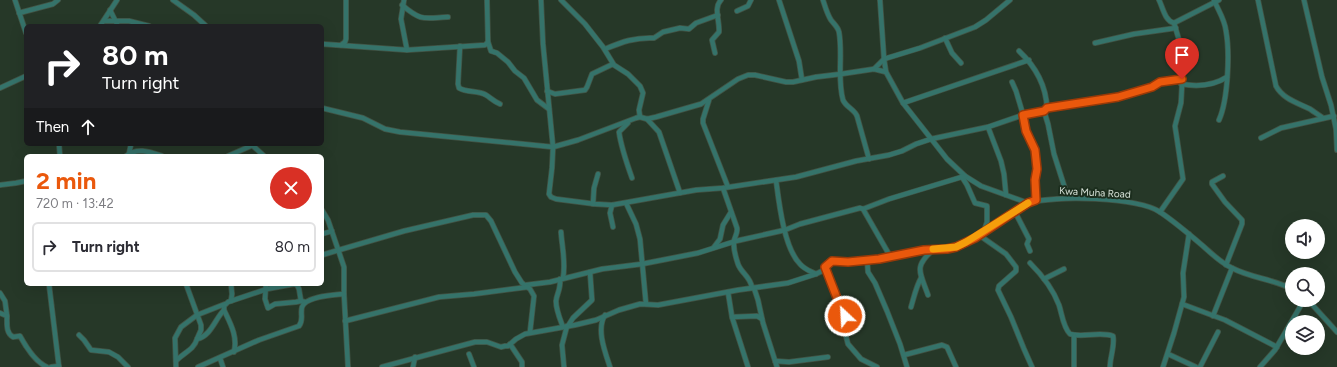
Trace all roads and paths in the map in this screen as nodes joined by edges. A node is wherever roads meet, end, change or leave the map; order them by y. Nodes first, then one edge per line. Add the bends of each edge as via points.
1 (15, 0) edge
2 (58, 0) edge
3 (117, 0) edge
4 (173, 0) edge
5 (346, 0) edge
6 (487, 0) edge
7 (541, 0) edge
8 (561, 0) edge
9 (721, 0) edge
10 (750, 0) edge
11 (779, 0) edge
12 (823, 0) edge
13 (880, 0) edge
14 (1010, 0) edge
15 (1159, 0) edge
16 (1258, 0) edge
17 (1304, 0) edge
18 (1216, 1) edge
19 (403, 2) edge
20 (110, 10) junction
21 (737, 11) dead end
22 (19, 13) junction
23 (718, 15) junction
24 (448, 17) dead end
25 (104, 21) junction
26 (116, 21) junction
27 (102, 24) edge
28 (117, 24) edge
29 (142, 24) edge
30 (204, 24) edge
31 (1175, 25) junction
32 (24, 28) edge
33 (945, 38) junction
34 (488, 42) junction
35 (1095, 43) dead end
36 (324, 44) edge
37 (341, 45) junction
38 (460, 46) junction
39 (407, 50) junction
40 (604, 50) junction
41 (1019, 51) dead end
42 (715, 53) dead end
43 (884, 59) junction
44 (1029, 60) junction
45 (961, 63) dead end
46 (613, 64) junction
47 (874, 69) junction
48 (886, 72) junction
49 (841, 74) junction
50 (1227, 76) junction
51 (24, 77) edge
52 (802, 80) junction
53 (1182, 81) junction
54 (1012, 82) dead end
55 (0, 88) edge
56 (547, 91) junction
57 (709, 100) junction
58 (903, 103) junction
59 (500, 104) dead end
60 (324, 108) edge
61 (549, 109) junction
62 (1045, 110) junction
63 (1023, 115) junction
64 (640, 117) junction
65 (1323, 118) junction
66 (646, 119) junction
67 (1219, 120) dead end
68 (1335, 120) edge
69 (629, 122) junction
70 (988, 127) junction
71 (1261, 138) dead end
72 (931, 139) junction
73 (250, 146) edge
74 (253, 146) edge
75 (552, 147) junction
76 (1337, 150) edge
77 (139, 151) junction
78 (131, 154) edge
79 (140, 154) edge
80 (153, 154) edge
81 (232, 154) edge
82 (262, 154) edge
83 (869, 159) junction
84 (598, 174) dead end
85 (963, 176) junction
86 (1223, 176) dead end
87 (632, 178) dead end
88 (776, 180) junction
89 (24, 181) edge
90 (0, 185) edge
91 (725, 187) junction
92 (680, 193) junction
93 (1006, 194) junction
94 (1068, 198) junction
95 (1036, 200) junction
96 (626, 203) junction
97 (1028, 203) junction
98 (594, 204) junction
99 (612, 205) junction
100 (863, 209) junction
101 (732, 212) junction
102 (1015, 212) junction
103 (1160, 212) junction
104 (324, 213) edge
105 (613, 227) dead end
106 (785, 230) junction
107 (332, 231) junction
108 (984, 231) junction
109 (561, 232) dead end
110 (324, 233) edge
111 (1189, 234) junction
112 (979, 235) junction
113 (734, 242) junction
114 (713, 248) junction
115 (338, 249) junction
116 (934, 249) junction
117 (1030, 251) dead end
118 (324, 254) edge
119 (888, 257) junction
120 (867, 259) junction
121 (1030, 263) dead end
122 (642, 264) junction
123 (1226, 265) junction
124 (825, 267) junction
125 (1232, 268) junction
126 (1064, 269) dead end
127 (590, 272) junction
128 (816, 274) junction
129 (921, 278) junction
130 (561, 279) junction
131 (1044, 279) junction
132 (1285, 285) edge
133 (49, 286) edge
134 (187, 286) edge
135 (231, 286) edge
136 (266, 286) edge
137 (282, 286) edge
138 (298, 286) edge
139 (527, 286) junction
140 (753, 288) junction
141 (265, 290) junction
142 (728, 292) junction
143 (0, 293) edge
144 (344, 294) junction
145 (928, 295) dead end
146 (231, 301) junction
147 (303, 302) junction
148 (225, 304) junction
149 (646, 304) junction
150 (1182, 304) junction
151 (910, 307) dead end
152 (1300, 307) edge
153 (1314, 307) edge
154 (224, 310) junction
155 (0, 313) edge
156 (197, 315) junction
157 (606, 315) junction
158 (7, 316) junction
159 (1213, 316) junction
160 (732, 317) junction
161 (762, 319) junction
162 (596, 320) junction
163 (346, 321) junction
164 (566, 326) junction
165 (602, 327) junction
166 (530, 332) junction
167 (1218, 332) dead end
168 (1337, 332) edge
169 (79, 335) dead end
170 (1074, 336) junction
171 (197, 339) junction
172 (510, 344) junction
173 (1277, 347) junction
174 (234, 352) junction
175 (469, 354) dead end
176 (1168, 354) junction
177 (904, 355) junction
178 (415, 357) junction
179 (828, 357) dead end
180 (220, 358) junction
181 (176, 361) junction
182 (775, 361) junction
183 (59, 366) edge
184 (47, 367) edge
185 (52, 367) edge
186 (128, 367) edge
187 (176, 367) edge
188 (198, 367) edge
189 (223, 367) edge
190 (348, 367) edge
191 (382, 367) edge
192 (413, 367) edge
193 (474, 367) edge
194 (522, 367) edge
195 (564, 367) edge
196 (610, 367) edge
197 (748, 367) edge
198 (777, 367) edge
199 (877, 367) edge
200 (907, 367) edge
201 (956, 367) edge
202 (1032, 367) edge
203 (1074, 367) edge
204 (1110, 367) edge
205 (1163, 367) edge
206 (1196, 367) edge
207 (1200, 367) edge
208 (1260, 367) edge

1 - 22 street
2 - 22 street via 53,4
3 - 20 street
4 - 30 street
5 - 37 street via 346,39
6 - 34 street
7 - 56 street
8 - 40 street via 585,24
9 - 23 street via 718,4
10 - 21 street via 748,6
11 - 52 street via 799,61
12 - 49 street via 831,20 839,31
13 - 43 street
14 - 33 street via 975,27
15 - 31 street via 1168,19
16 - 65 street via 1278,90 1287,98
17 - 68 street
18 - 31 street
18 - 50 street via 1226,32
19 - 24 street via 416,16
19 - 39 street via 401,19
20 - 25 street
20 - 26 street
22 - 32 street
23 - 40 street via 696,23 689,29 680,28 661,33 654,38 647,36 618,43
23 - 42 street via 719,32 712,40
25 - 26 street
25 - 27 street
26 - 28 street
26 - 29 street
31 - 35 street
31 - 53 street via 1182,50
33 - 43 street
33 - 45 street via 952,53
34 - 38 street via 485,46
34 - 61 street via 491,51 508,62 524,78 537,100
36 - 37 street
37 - 39 street
38 - 39 street
38 - 59 street via 459,88 485,95
40 - 46 street
41 - 44 street
43 - 47 street
43 - 48 street
44 - 58 street
44 - 62 street via 1040,77
46 - 56 street via 592,74 585,90 555,94
46 - 64 street via 637,82 642,89
47 - 48 street
47 - 49 street
48 - 58 street
49 - 52 street
49 - 83 street via 844,102 856,112
50 - 53 street via 1209,85 1192,86
50 - 67 street
51 - 55 street
52 - 57 street via 786,82 748,75
53 - 62 street via 1160,82 1152,87 1118,97
53 - 103 street via 1181,103 1175,126 1183,179
54 - 63 street
56 - 61 street
57 - 66 street via 683,110
57 - 91 street via 703,123
58 - 72 street
60 - 75 street via 363,118 385,129 400,132
61 - 75 street
62 - 63 street
62 - 94 street via 1054,154
63 - 70 street
63 - 95 street via 1026,131 1035,150
64 - 66 street
64 - 69 street
65 - 68 street
65 - 71 street via 1281,128
66 - 92 street via 658,129
68 - 76 street
69 - 75 street
69 - 87 street via 619,132
70 - 72 street
70 - 93 street via 1001,161
72 - 83 street via 902,151
72 - 85 street
73 - 81 street
74 - 82 street
75 - 98 street via 550,196
77 - 78 street
77 - 79 street
77 - 80 street
83 - 88 street
84 - 98 street via 594,188
85 - 93 street via 976,184
85 - 100 street
85 - 108 street via 976,204 987,206
86 - 123 street via 1212,184 1242,220
88 - 91 street
88 - 106 street via 780,214
89 - 90 street
91 - 92 street
91 - 101 street
92 - 96 street
93 - 97 street
94 - 95 street, Kwa Muha Road
94 - 103 street, Kwa Muha Road via 1139,204
95 - 97 street, Kwa Muha Road
96 - 99 street
96 - 122 street via 640,239
97 - 102 street, Kwa Muha Road
98 - 99 street
99 - 105 street via 610,213
100 - 106 street
100 - 119 street
101 - 113 street via 738,230
101 - 114 street via 723,225 720,240
102 - 108 street, Kwa Muha Road
102 - 117 street via 1029,239 1027,244
103 - 111 street, Kwa Muha Road
104 - 107 street
106 - 113 street
106 - 128 street via 798,263
107 - 110 street
107 - 115 street
108 - 112 street, Kwa Muha Road
109 - 130 street via 564,259
111 - 123 street, Kwa Muha Road
111 - 150 street via 1183,273
112 - 116 street, Kwa Muha Road via 956,247
112 - 202 street via 1006,254 1016,267 1016,271 999,286 998,290
113 - 114 street
113 - 140 street via 738,265
114 - 122 street
115 - 118 street
115 - 139 street via 410,230 483,215 491,221 515,272
115 - 144 street via 344,267
116 - 119 street, Kwa Muha Road
116 - 129 street via 922,261
119 - 120 street, Kwa Muha Road
120 - 124 street, Kwa Muha Road via 832,261
120 - 177 street via 868,272 875,283
121 - 131 street
122 - 127 street
122 - 149 street
123 - 125 street, Kwa Muha Road
124 - 128 street
124 - 199 street via 837,298 845,310 844,329 848,344 862,359
125 - 132 street, Kwa Muha Road
125 - 159 street
126 - 131 street
127 - 130 street
127 - 164 street via 592,300
128 - 140 street via 788,283
129 - 145 street
129 - 151 street
130 - 139 street
130 - 164 street via 556,302
131 - 170 street via 1058,304 1067,331
133 - 183 street
134 - 156 street
135 - 146 street
136 - 141 street
137 - 141 street
138 - 147 street
139 - 163 street via 439,297
139 - 166 street via 534,296
140 - 142 street
140 - 161 street
141 - 146 street
141 - 147 street via 268,308 275,304
142 - 149 street via 658,305
142 - 160 street
143 - 158 street via 5,301
144 - 147 street
144 - 163 street
146 - 148 street
147 - 174 street via 299,326 258,340
148 - 154 street
148 - 156 street
149 - 157 street
150 - 159 street
150 - 176 street
152 - 173 street
153 - 168 street
154 - 171 street via 206,335
154 - 174 street via 234,332
155 - 158 street
156 - 171 street via 201,330
156 - 181 street via 183,324 175,337
157 - 162 street
157 - 165 street
158 - 184 street via 9,335 20,336 41,365
159 - 173 street
160 - 161 street via 757,316
160 - 197 street
161 - 182 street
162 - 164 street
162 - 165 street
163 - 190 street
164 - 166 street
164 - 195 street via 562,345
165 - 196 street via 602,340
166 - 172 street
167 - 207 street
169 - 186 street via 91,350 109,352
170 - 203 street
170 - 204 street via 1113,336
171 - 181 street via 188,352
172 - 178 street via 501,347 487,342 475,342
172 - 194 street via 522,362
173 - 208 street
174 - 180 street
175 - 193 street
176 - 205 street
176 - 206 street
177 - 200 street
177 - 201 street via 942,345 947,347
178 - 191 street
178 - 192 street
179 - 182 street via 789,362
180 - 188 street
180 - 189 street
181 - 187 street
182 - 198 street
183 - 185 street

